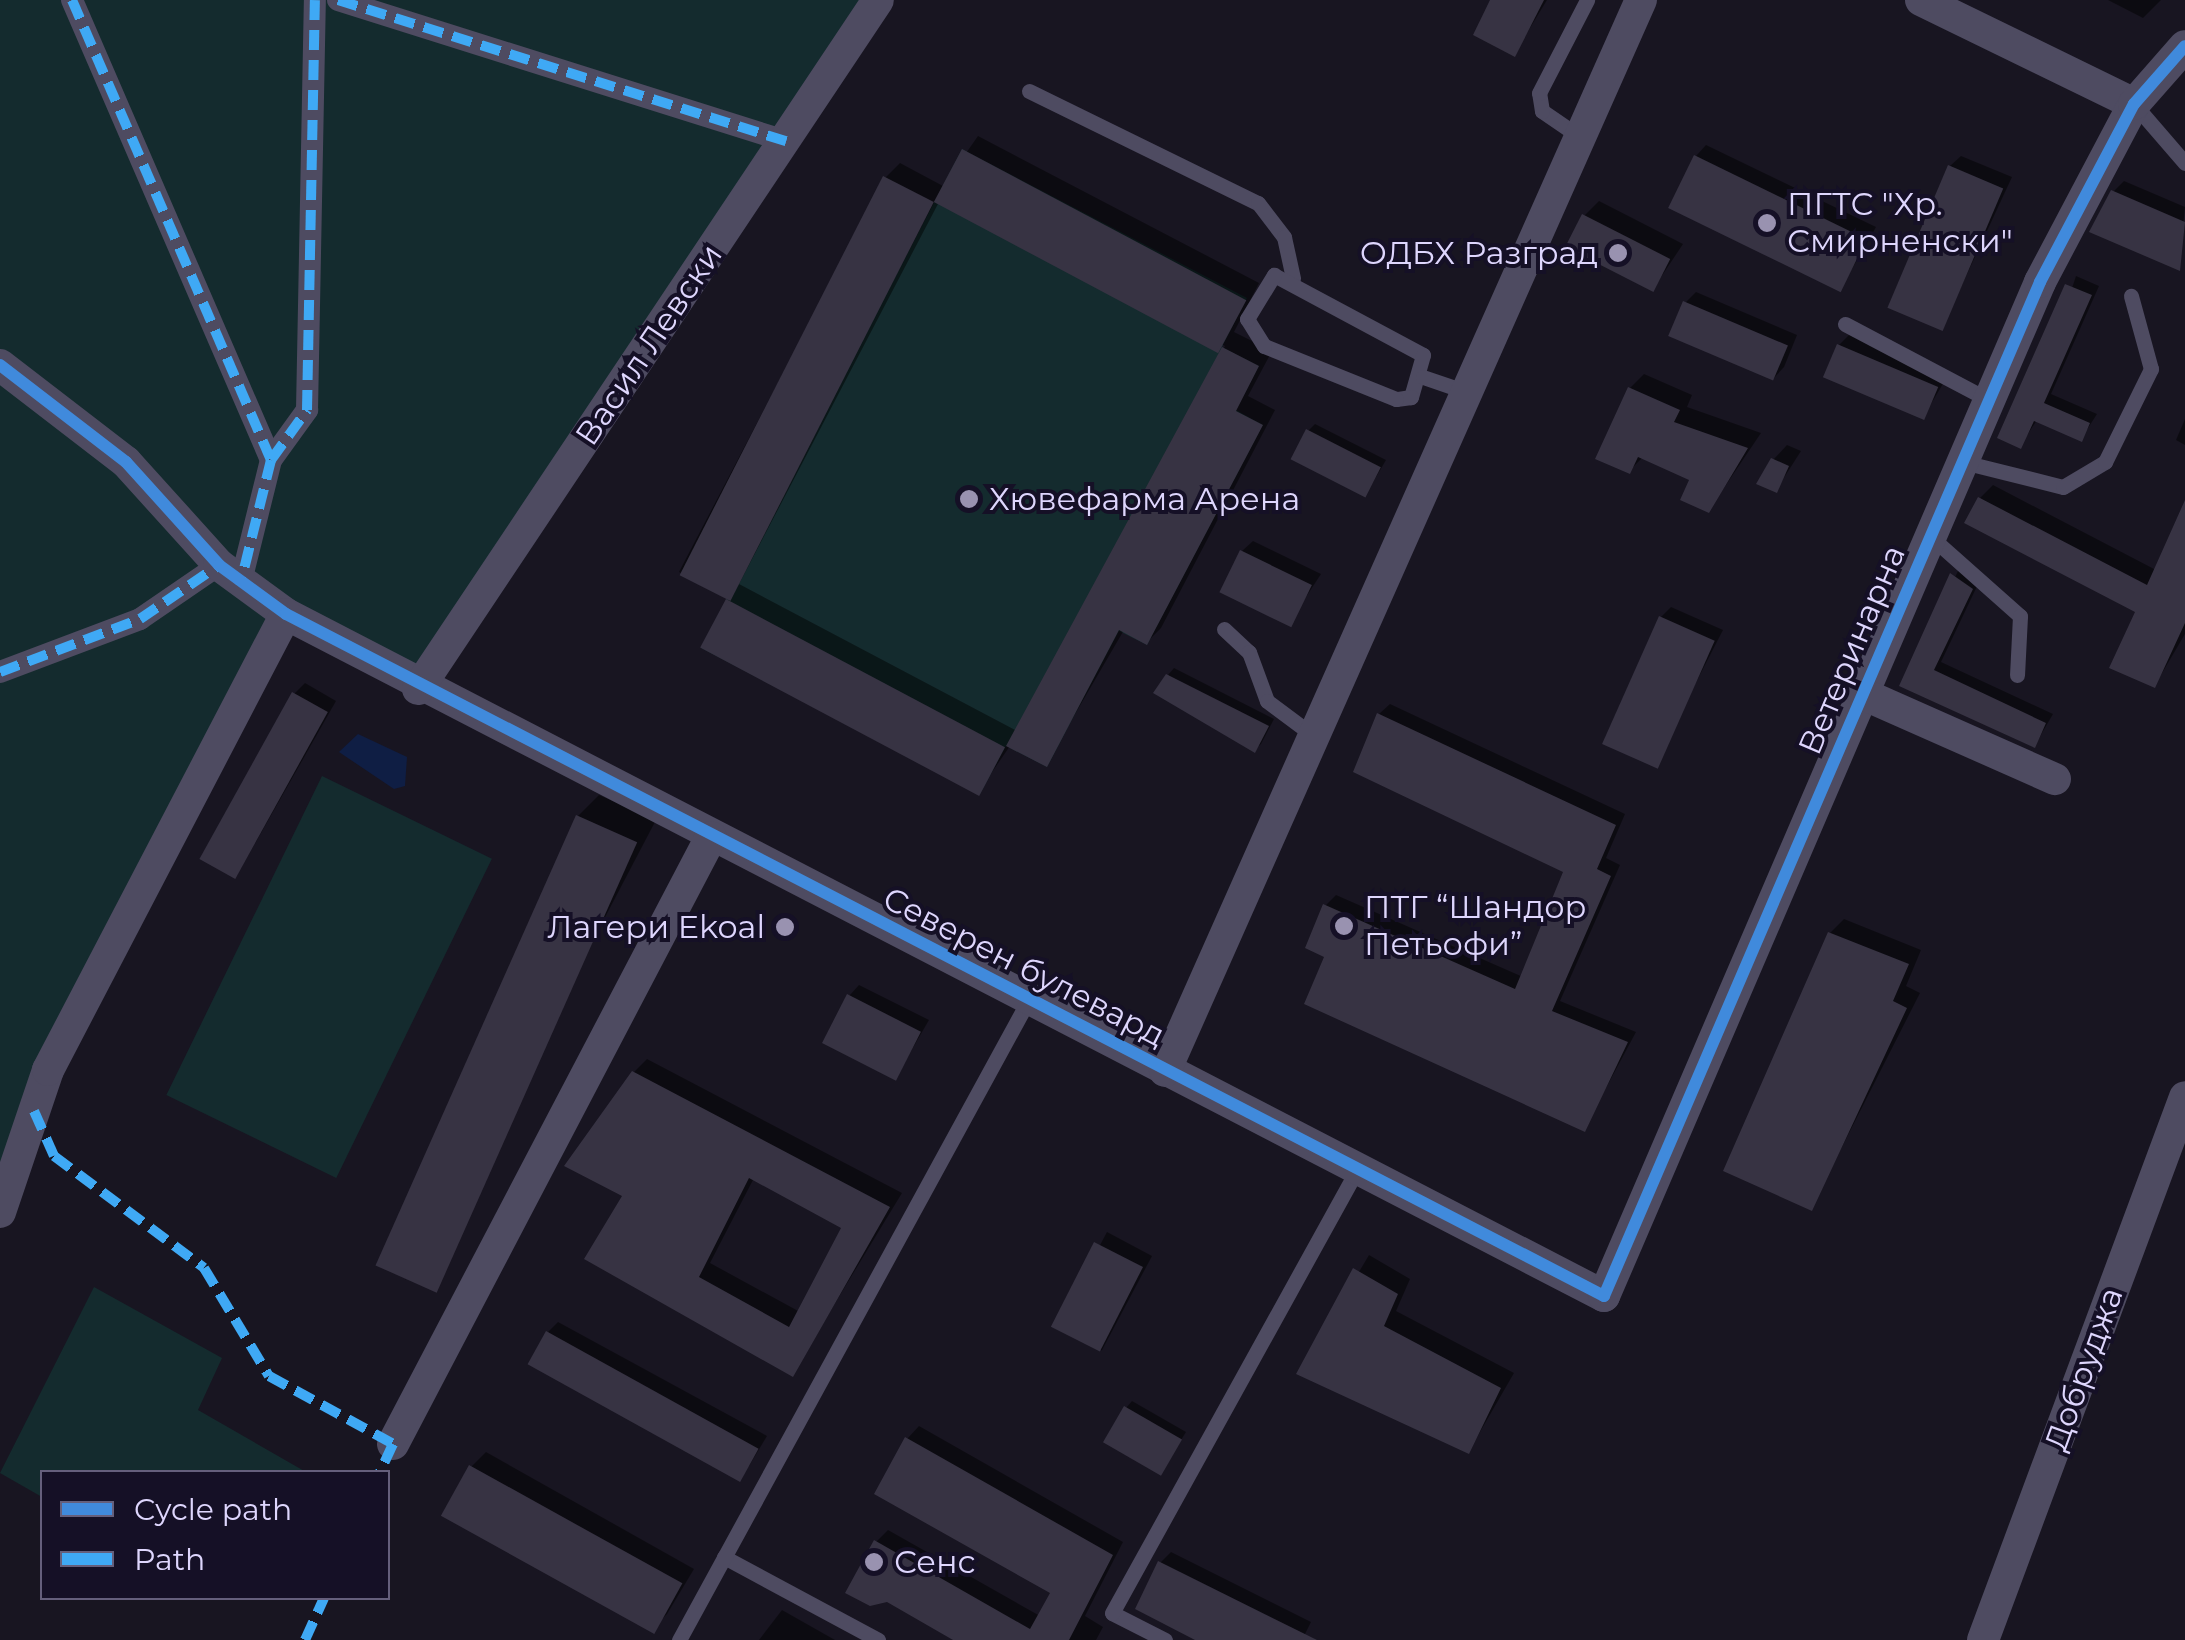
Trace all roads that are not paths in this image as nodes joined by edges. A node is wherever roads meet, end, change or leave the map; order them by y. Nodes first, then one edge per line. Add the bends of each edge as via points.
1 (72, 0) edge
2 (315, 0) edge
3 (338, 0) edge
4 (878, 0) edge
5 (1587, 0) edge
6 (1641, 0) edge
7 (1921, 0) edge
8 (2185, 46) edge
9 (1029, 92) dead end
10 (2134, 104) junction
11 (1580, 137) junction
12 (786, 141) junction
13 (2185, 164) edge
14 (1293, 278) junction
15 (2130, 296) dead end
16 (1845, 324) dead end
17 (0, 366) edge
18 (1423, 376) junction
19 (1467, 392) junction
20 (1989, 400) junction
21 (271, 460) junction
22 (1963, 462) junction
23 (1931, 536) junction
24 (230, 575) junction
25 (286, 614) junction
26 (1224, 629) dead end
27 (4, 668) edge
28 (2016, 675) dead end
29 (418, 689) junction
30 (1863, 694) junction
31 (1314, 736) junction
32 (2055, 779) dead end
33 (711, 837) junction
34 (1028, 1000) junction
35 (1166, 1071) junction
36 (2185, 1098) edge
37 (1358, 1170) junction
38 (0, 1212) edge
39 (1604, 1296) joint
40 (393, 1444) dead end
41 (724, 1557) junction
42 (679, 1640) edge
43 (878, 1640) edge
44 (1165, 1640) edge
45 (1982, 1640) edge

1 - 21 street
2 - 21 street via 307,410
3 - 12 street
4 - 12 street, Васил Левски
5 - 11 lane via 1539,93 1542,111
6 - 11 street
7 - 10 street
8 - 10 street, Ветеринарна
9 - 14 lane via 1258,203 1284,238
10 - 13 lane
10 - 20 street, Ветеринарна
11 - 19 street
12 - 29 street, Васил Левски
14 - 18 lane via 1423,354
14 - 18 lane via 1274,275 1247,319 1264,346 1396,400 1411,397
15 - 22 lane via 2151,369 2104,462 2063,487
16 - 20 lane
17 - 24 street, Северен булевард via 126,462
18 - 19 lane
19 - 31 street
20 - 22 street, Ветеринарна
21 - 24 street
22 - 23 street, Ветеринарна
23 - 28 lane via 2020,616
23 - 30 street, Ветеринарна
24 - 25 street, Северен булевард
24 - 27 street via 140,618
25 - 29 street, Северен булевард
25 - 38 street via 48,1070
26 - 31 lane via 1249,652 1267,701
29 - 33 street, Северен булевард
30 - 32 street
30 - 39 street, Ветеринарна
31 - 35 street
33 - 34 street, Северен булевард
33 - 40 street
34 - 35 street, Северен булевард
34 - 41 lane
35 - 37 street, Северен булевард
36 - 45 street, Добруджа
37 - 39 street, Северен булевард
37 - 44 lane via 1112,1613
41 - 42 lane
41 - 43 lane

